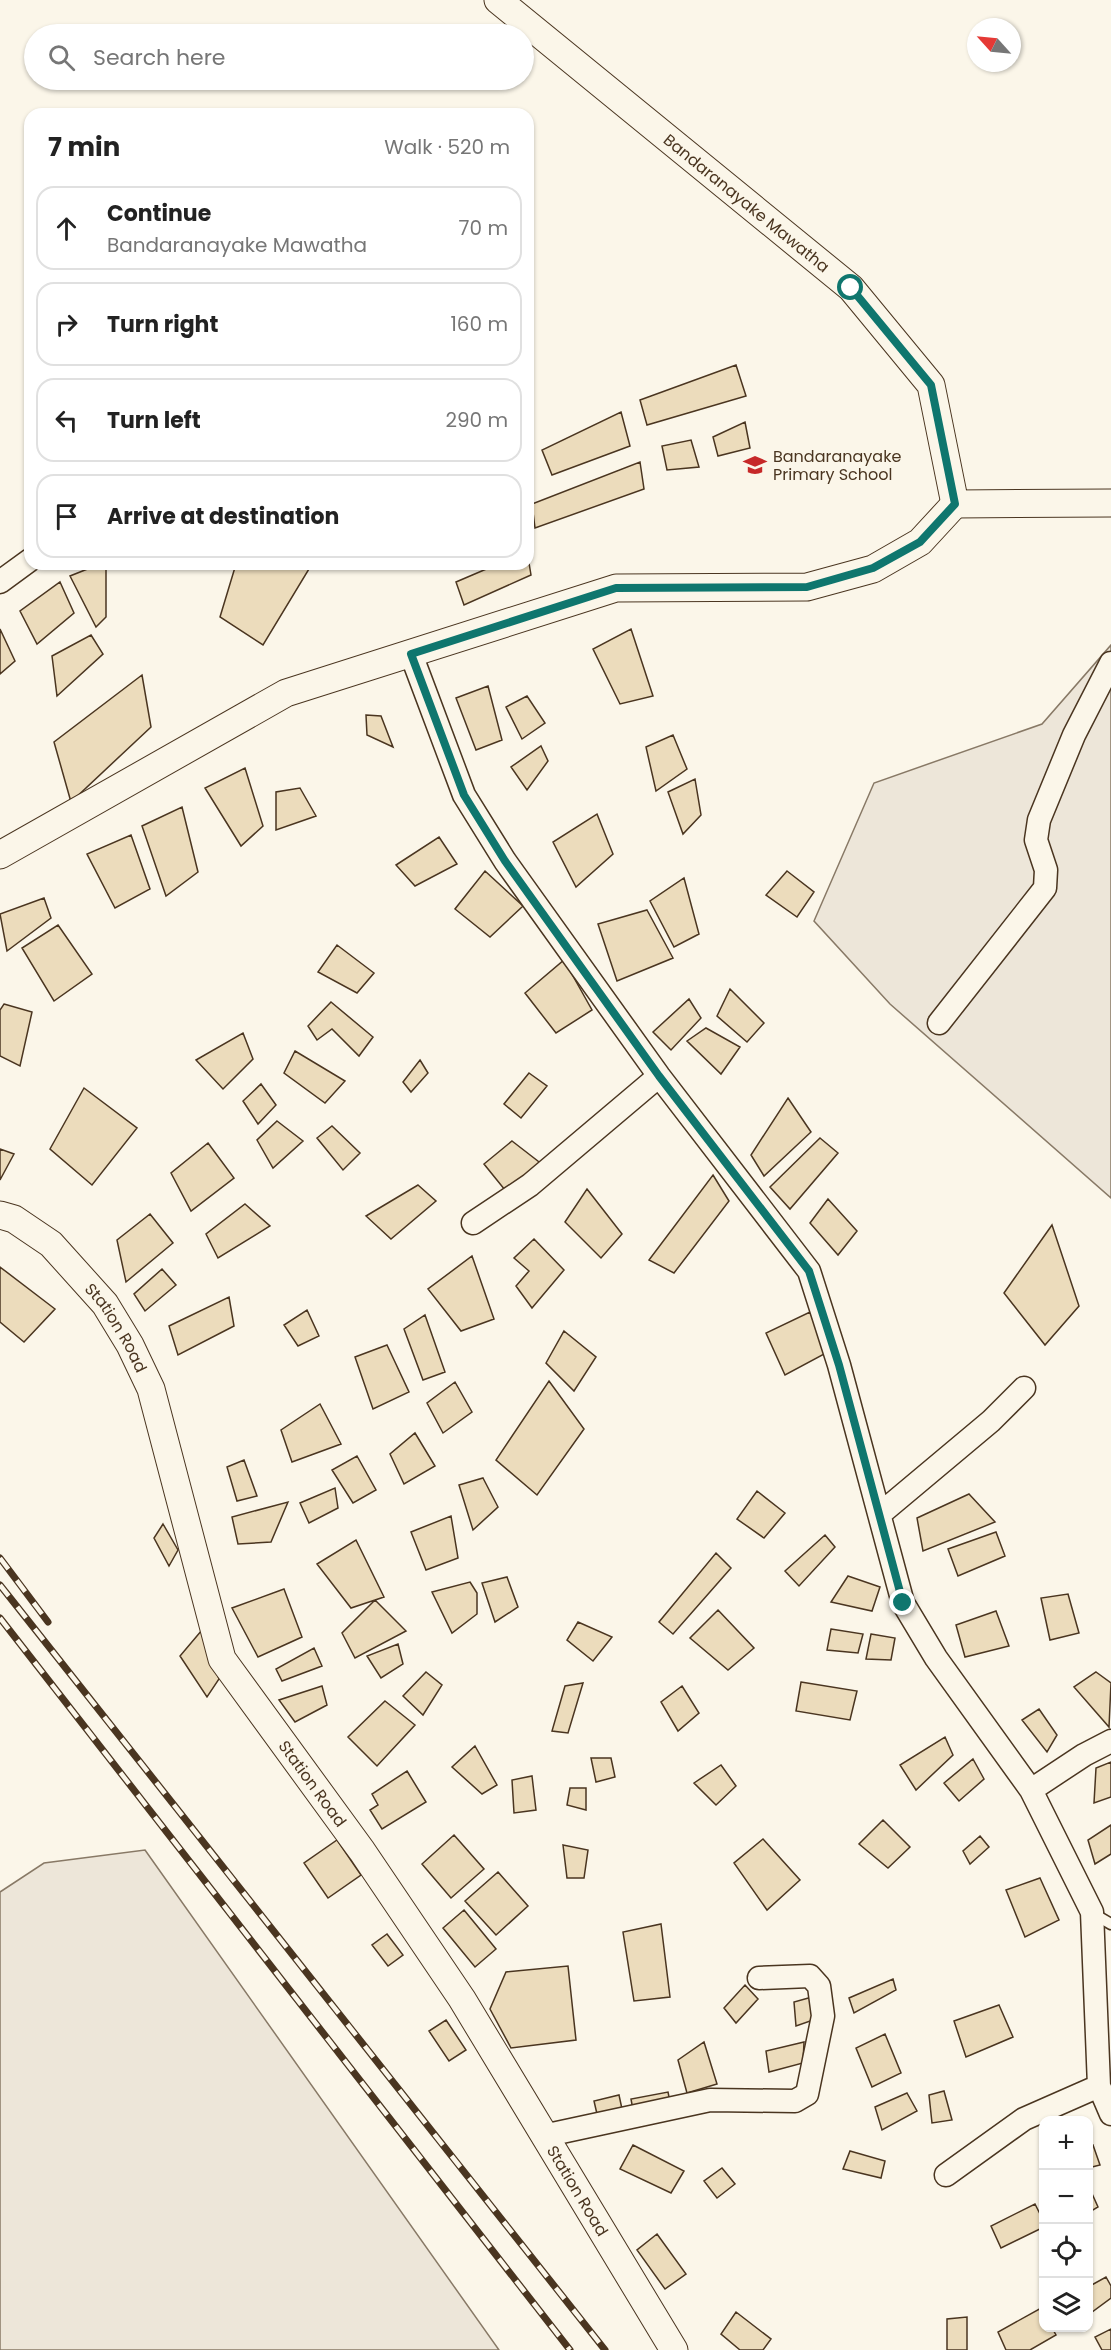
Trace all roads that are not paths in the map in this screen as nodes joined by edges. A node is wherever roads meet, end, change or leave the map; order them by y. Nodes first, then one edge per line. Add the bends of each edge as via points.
1 (498, 0) edge
2 (527, 24) edge
3 (534, 29) edge
4 (1111, 503) edge
5 (955, 504) junction
6 (24, 564) edge
7 (0, 582) edge
8 (411, 654) junction
9 (1111, 663) edge
10 (0, 855) edge
11 (939, 1023) dead end
12 (659, 1076) junction
13 (0, 1215) edge
14 (473, 1223) dead end
15 (1024, 1388) dead end
16 (880, 1514) junction
17 (1111, 1741) edge
18 (1031, 1790) junction
19 (1102, 1918) edge
20 (759, 1978) dead end
21 (1099, 2086) junction
22 (1111, 2114) edge
23 (543, 2136) junction
24 (946, 2175) dead end
25 (674, 2350) edge

1 - 2 street, Bandaranayake Mawatha
3 - 5 street, Bandaranayake Mawatha via 851,288 931,385
4 - 5 street
5 - 8 street via 920,542 862,572 807,587 616,588
6 - 7 street
8 - 10 street via 286,693
8 - 12 street via 464,795 505,861
9 - 11 street via 1074,735 1039,820 1036,840 1046,870 1045,888
12 - 14 street via 530,1185
12 - 16 street via 809,1271
13 - 23 street, Station Road via 14,1219 51,1244 105,1304 130,1345 151,1389 222,1659 382,1880 462,1999
15 - 16 street via 991,1421
16 - 18 street via 903,1603 936,1658
17 - 18 street
18 - 19 street
19 - 21 street
20 - 23 street via 810,1976 819,1986 824,2016 807,2094 795,2101 710,2100
21 - 22 street
21 - 24 street via 1024,2119
23 - 25 street, Station Road

